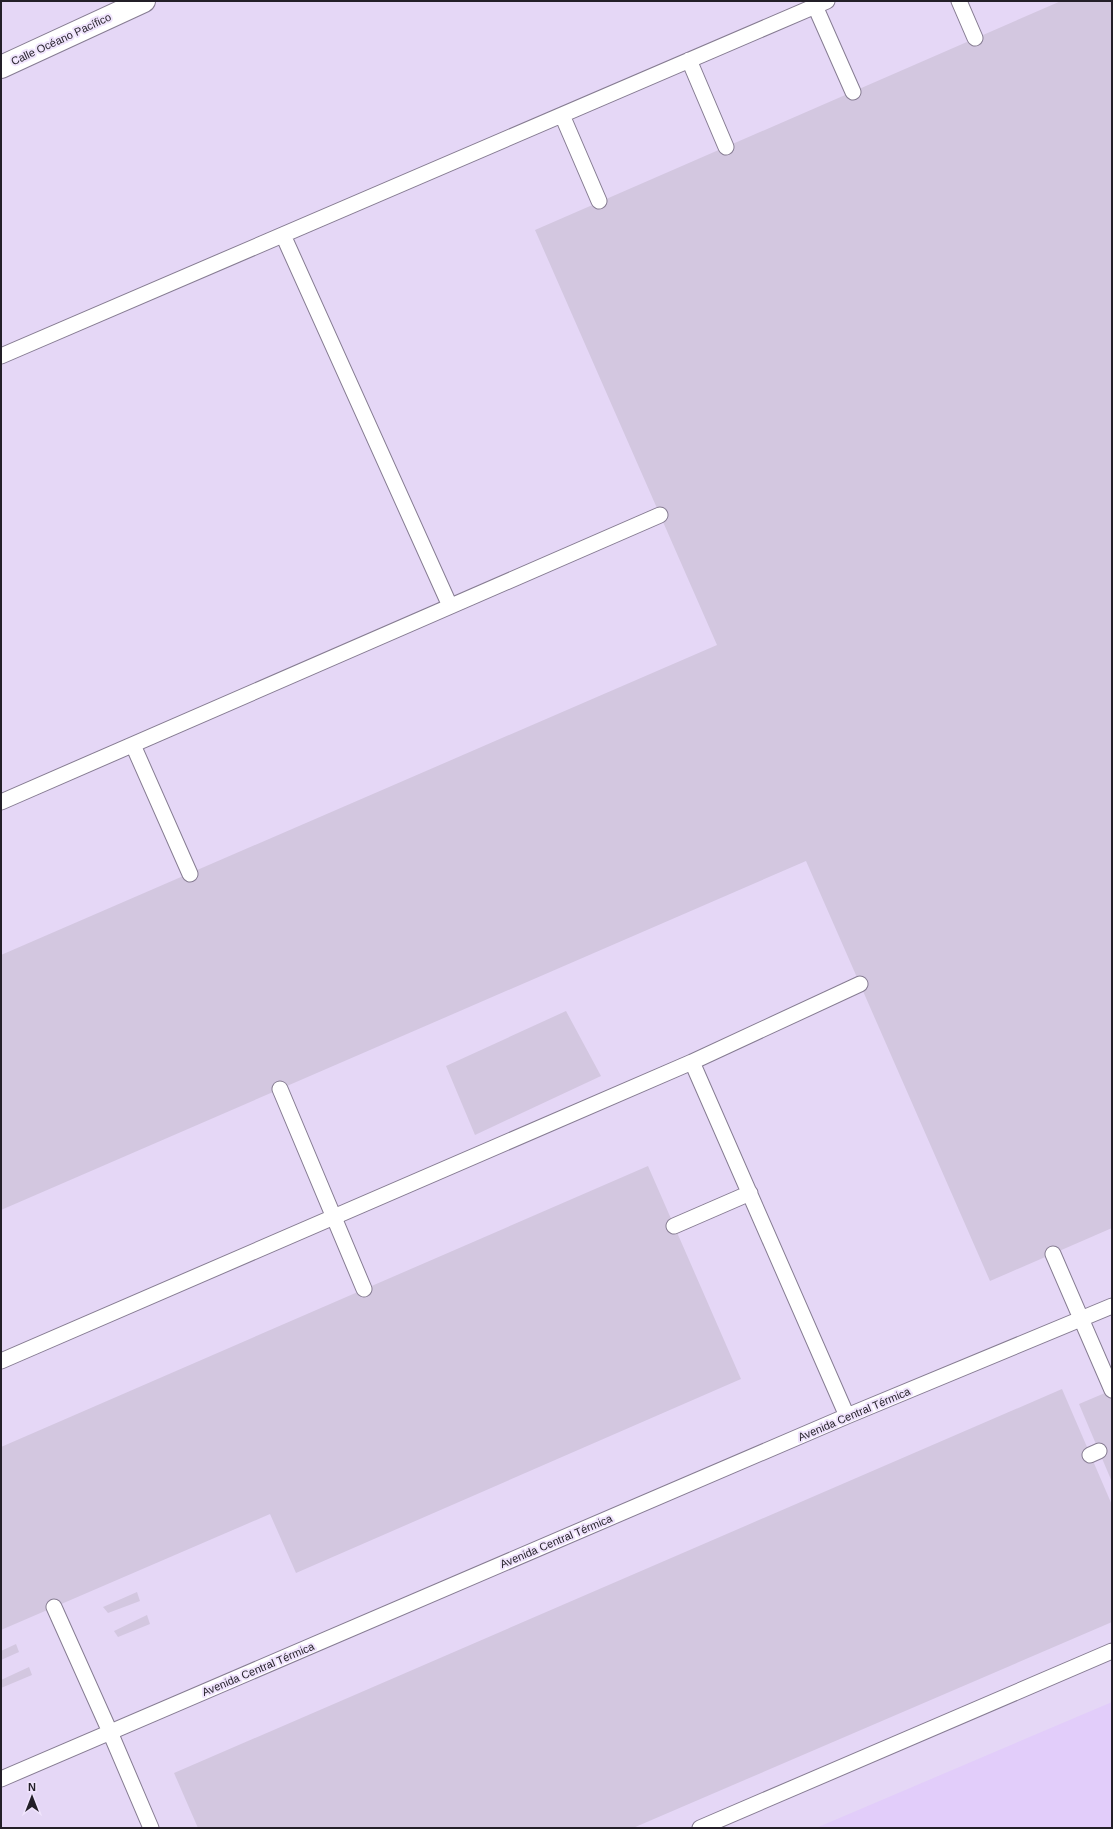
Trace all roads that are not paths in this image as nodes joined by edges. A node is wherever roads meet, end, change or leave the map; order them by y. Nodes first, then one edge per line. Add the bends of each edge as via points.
1 (144, 1) edge
2 (959, 1) edge
3 (821, 3) edge
4 (975, 38) dead end
5 (689, 60) junction
6 (1, 67) edge
7 (852, 92) dead end
8 (562, 115) junction
9 (726, 147) dead end
10 (599, 201) dead end
11 (283, 235) junction
12 (1, 356) edge
13 (660, 515) dead end
14 (450, 606) junction
15 (133, 745) junction
16 (1, 802) edge
17 (190, 874) dead end
18 (860, 984) dead end
19 (692, 1062) junction
20 (280, 1089) dead end
21 (750, 1194) junction
22 (334, 1217) junction
23 (674, 1226) dead end
24 (1053, 1254) dead end
25 (364, 1290) dead end
26 (1112, 1306) edge
27 (1081, 1319) junction
28 (1, 1361) edge
29 (1112, 1390) edge
30 (847, 1416) junction
31 (54, 1607) dead end
32 (1112, 1651) edge
33 (110, 1732) junction
34 (1, 1779) edge
35 (151, 1828) edge
36 (700, 1828) edge

1 - 6 street, Calle Océano Pacífico
2 - 4 lane
3 - 5 lane
3 - 7 lane
5 - 8 lane
5 - 9 lane
8 - 10 lane
8 - 11 lane
11 - 12 lane
11 - 14 lane
13 - 14 lane
14 - 15 lane
15 - 16 lane
15 - 17 lane
18 - 19 lane
19 - 21 lane
19 - 22 lane
20 - 22 lane
21 - 23 lane
21 - 30 lane
22 - 25 lane
22 - 28 lane
24 - 27 lane
26 - 27 lane, Avenida Central Térmica
27 - 29 lane
27 - 30 lane, Avenida Central Térmica
30 - 33 lane, Avenida Central Térmica
31 - 33 lane
32 - 36 lane
33 - 34 lane, Avenida Central Térmica
33 - 35 lane

